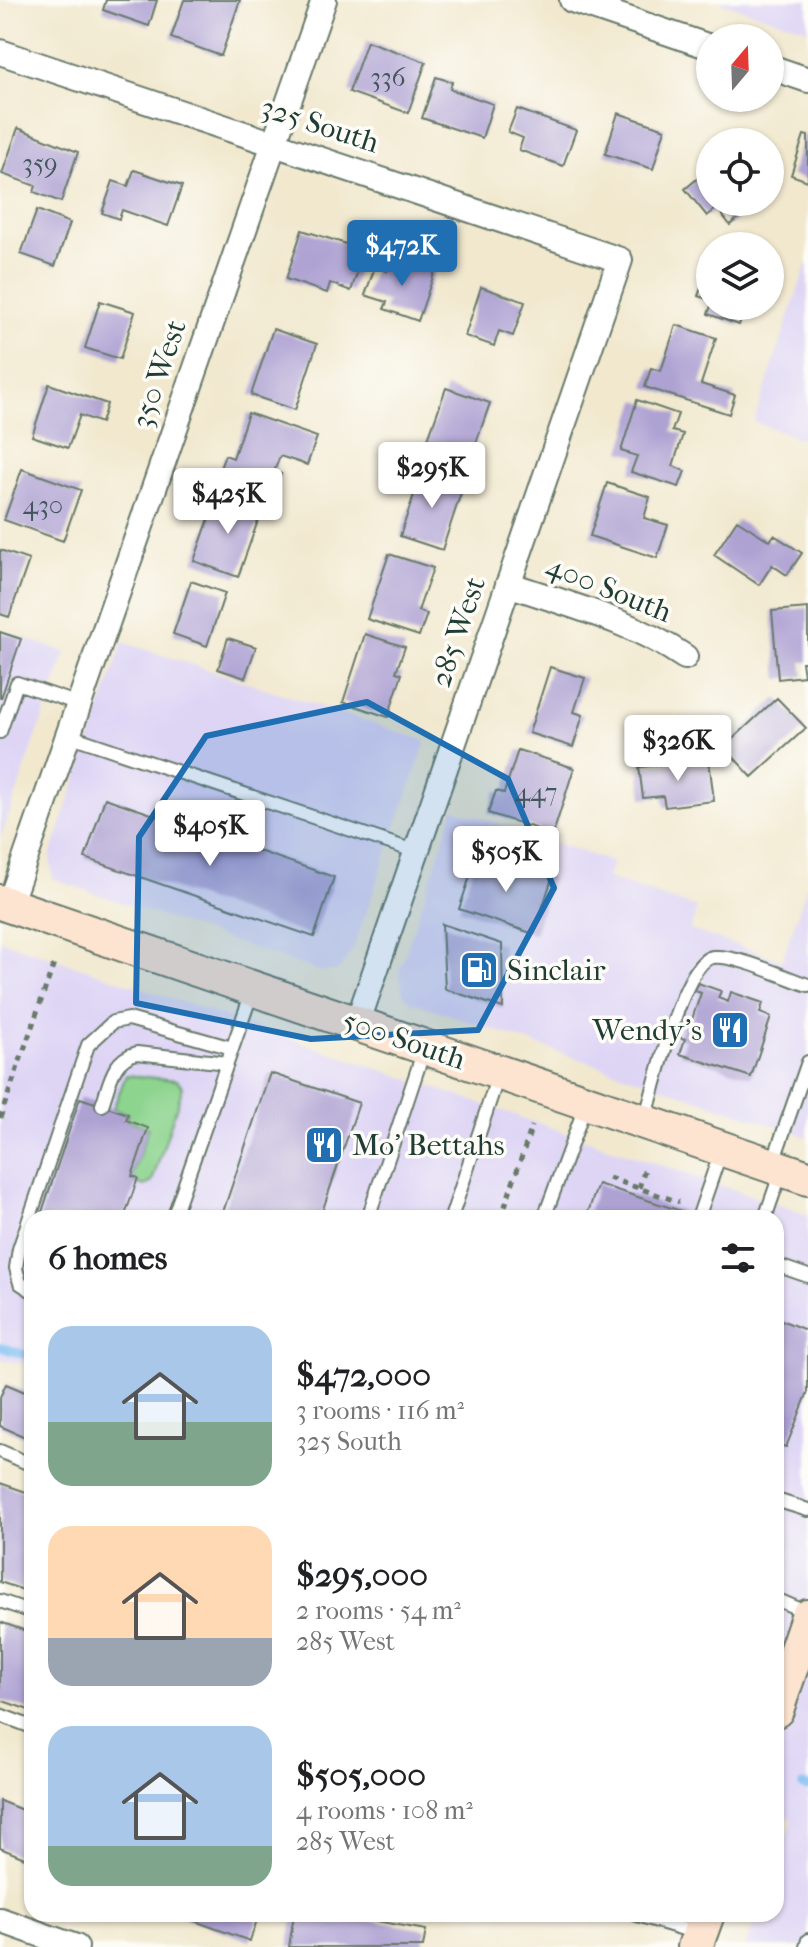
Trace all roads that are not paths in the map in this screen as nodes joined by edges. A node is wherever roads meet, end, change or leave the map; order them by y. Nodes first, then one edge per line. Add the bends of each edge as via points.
1 (324, 0) edge
2 (572, 0) edge
3 (696, 42) edge
4 (0, 52) edge
5 (784, 72) edge
6 (808, 80) edge
7 (273, 143) junction
8 (620, 260) joint
9 (508, 584) junction
10 (685, 657) dead end
11 (79, 704) junction
12 (0, 732) edge
13 (68, 735) junction
14 (417, 852) junction
15 (4, 904) edge
16 (808, 985) edge
17 (253, 989) junction
18 (357, 1024) junction
19 (425, 1047) junction
20 (232, 1048) junction
21 (808, 1062) edge
22 (227, 1063) junction
23 (499, 1073) junction
24 (587, 1102) junction
25 (102, 1105) dead end
26 (644, 1122) junction
27 (722, 1148) junction
28 (787, 1171) edge
29 (32, 1210) edge
30 (176, 1210) edge
31 (371, 1210) edge
32 (454, 1210) edge
33 (547, 1210) edge
34 (701, 1210) edge
35 (769, 1210) edge
36 (24, 1234) edge
37 (784, 1268) edge
38 (808, 1276) edge
39 (24, 1286) edge
40 (0, 1451) edge
41 (24, 1462) edge
42 (784, 1502) edge
43 (808, 1510) edge
44 (0, 1601) edge
45 (784, 1603) edge
46 (24, 1609) edge
47 (808, 1615) edge
48 (784, 1686) edge
49 (0, 1715) edge
50 (24, 1724) edge
51 (0, 1920) edge
52 (664, 1922) edge
53 (701, 1932) edge
54 (808, 1940) edge
55 (76, 1947) edge
56 (806, 1947) edge

1 - 7 street, 350 West
2 - 3 street
4 - 7 street, 325 South
5 - 6 street
7 - 8 street, 325 South
7 - 11 street, 350 West
8 - 9 street, 285 West
9 - 10 street, 400 South via 626,625
9 - 14 street, 285 West
11 - 12 lane via 17,683
11 - 13 street, 350 West
13 - 14 lane
13 - 15 street, 350 West
14 - 18 street, 285 West
15 - 17 main road, 500 South
16 - 26 lane via 728,958 709,957 697,965 683,993
17 - 18 main road, 500 South
17 - 20 lane
18 - 19 main road, 500 South
19 - 23 main road, 500 South
19 - 31 lane
20 - 22 lane
20 - 29 lane via 129,1019 113,1022 88,1045
21 - 28 lane
22 - 25 lane via 128,1055 115,1069
22 - 30 lane
23 - 24 main road, 500 South
23 - 32 lane
24 - 26 main road, 500 South
24 - 33 lane
26 - 27 main road, 500 South
27 - 28 main road, 500 South
27 - 34 lane
28 - 35 lane
36 - 39 lane via 16,1268
37 - 38 lane
40 - 41 lane
42 - 43 lane
44 - 46 lane
45 - 47 lane
47 - 48 main road
49 - 50 lane
51 - 55 street
52 - 53 lane
54 - 56 lane

